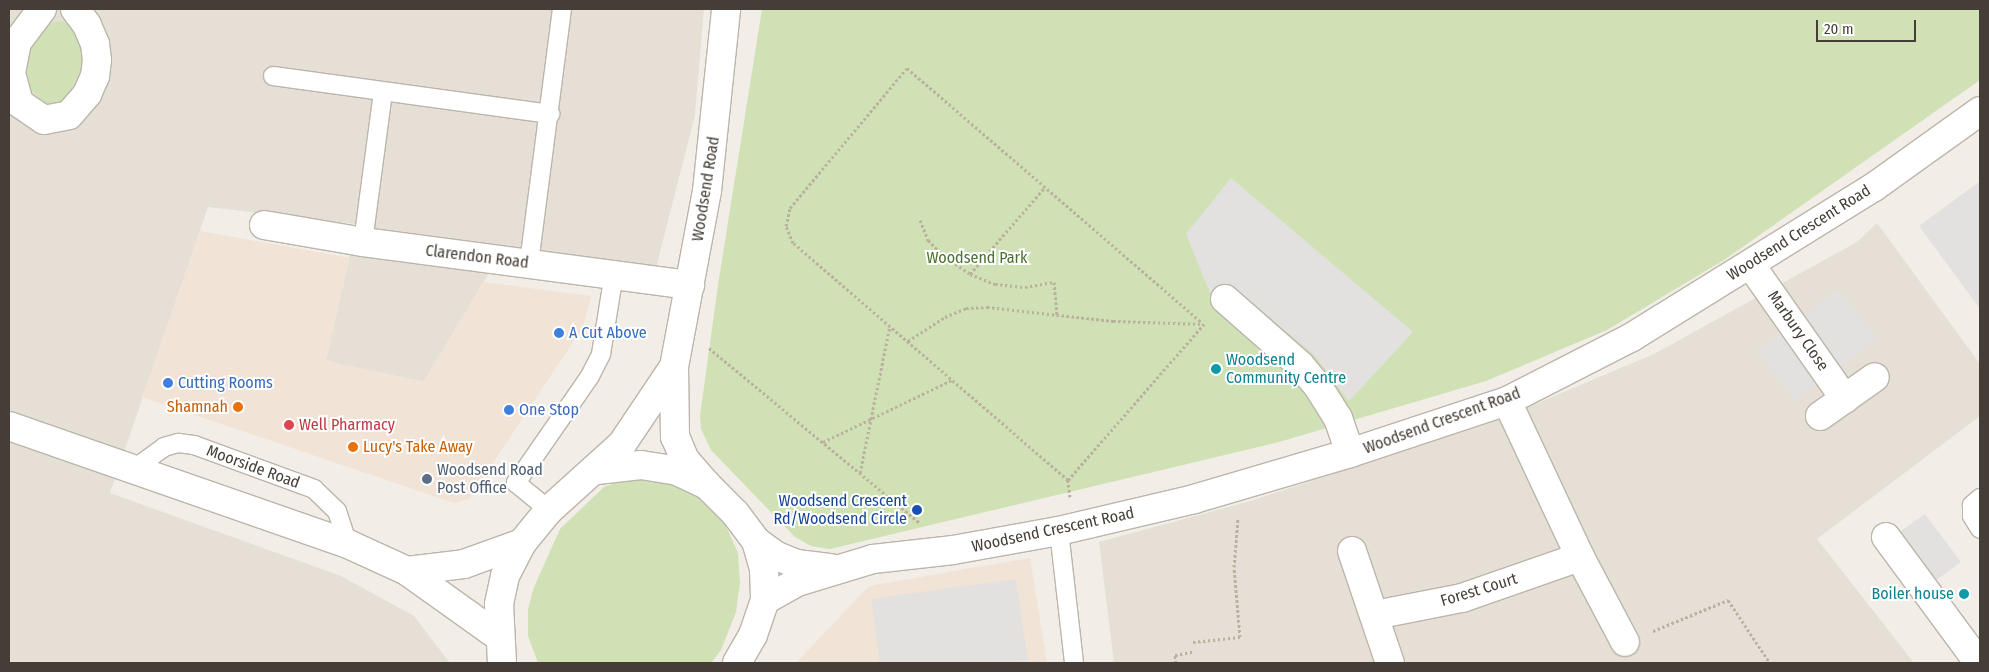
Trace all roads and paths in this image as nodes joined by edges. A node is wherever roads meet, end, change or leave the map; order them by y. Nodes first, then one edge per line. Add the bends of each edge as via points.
1 (42, 9) edge
2 (75, 9) edge
3 (562, 9) edge
4 (726, 9) edge
5 (273, 76) dead end
6 (382, 92) junction
7 (1980, 110) edge
8 (550, 114) junction
9 (1045, 187) junction
10 (920, 220) dead end
11 (264, 225) dead end
12 (362, 242) junction
13 (528, 263) junction
14 (1750, 264) junction
15 (614, 274) junction
16 (970, 274) junction
17 (690, 285) junction
18 (858, 290) dead end
19 (854, 295) junction
20 (1226, 300) joint
21 (1057, 315) junction
22 (1204, 324) junction
23 (682, 325) junction
24 (890, 326) junction
25 (908, 341) junction
26 (674, 367) junction
27 (1875, 377) dead end
28 (952, 380) junction
29 (1845, 399) junction
30 (1507, 401) junction
31 (1820, 416) dead end
32 (872, 419) junction
33 (9, 426) edge
34 (823, 442) junction
35 (1350, 453) junction
36 (134, 469) junction
37 (597, 470) junction
38 (860, 474) junction
39 (1068, 480) junction
40 (1247, 484) junction
41 (707, 485) junction
42 (1980, 498) edge
43 (549, 510) junction
44 (1067, 529) junction
45 (1980, 529) edge
46 (1886, 537) dead end
47 (756, 541) junction
48 (348, 544) junction
49 (522, 544) junction
50 (953, 550) junction
51 (1352, 552) dead end
52 (1580, 557) junction
53 (838, 569) junction
54 (407, 571) junction
55 (765, 600) junction
56 (1375, 615) junction
57 (498, 636) junction
58 (1192, 642) dead end
59 (1625, 642) joint
60 (1195, 651) dead end
61 (1978, 655) edge
62 (502, 663) edge
63 (736, 663) edge
64 (1074, 663) edge
65 (1176, 663) edge
66 (1390, 663) edge
67 (1770, 663) edge

1 - 2 street via 17,42 11,73 19,103 44,120 69,115 87,94 95,76 98,60 95,44
3 - 8 lane
4 - 17 street, Woodsend Road via 719,106
5 - 6 lane
6 - 8 lane
6 - 12 lane
7 - 14 street, Woodsend Crescent Road via 1874,187
8 - 13 lane
9 - 16 path
9 - 19 path via 907,68 786,217 793,243
9 - 22 path
10 - 16 path via 928,240
11 - 12 street, Clarendon Road
12 - 13 street, Clarendon Road
13 - 15 street, Clarendon Road
14 - 29 street, Marbury Close
14 - 30 street, Woodsend Crescent Road via 1632,337
15 - 17 street, Clarendon Road
15 - 43 lane via 601,354 590,376 516,483
16 - 21 path via 995,284 1025,287 1054,282
17 - 23 street, Woodsend Road
18 - 19 path
19 - 24 path
20 - 22 path
20 - 35 street via 1300,365 1319,388 1338,418
21 - 22 path
21 - 25 path via 988,307 966,308 925,328
22 - 39 path
23 - 26 street, Woodsend Road
23 - 34 path
24 - 25 path
24 - 32 path
25 - 28 path
26 - 37 street, Woodsend Road via 628,437
26 - 41 street, Woodsend Road via 675,437 685,460
27 - 29 street
28 - 32 path
28 - 39 path
29 - 31 street
30 - 35 street, Woodsend Crescent Road
30 - 52 street
32 - 34 path
32 - 38 path
33 - 36 street
34 - 38 path
35 - 40 street, Woodsend Crescent Road
36 - 48 street
36 - 48 lane, Moorside Road via 164,447 178,443 194,445 314,489 337,511
37 - 41 street via 641,465 677,471
37 - 43 street, Woodsend Road
38 - 50 path
39 - 44 path
40 - 44 street, Woodsend Crescent Road
40 - 58 path via 1238,517 1234,567 1240,637
41 - 47 street, Woodsend Road via 735,513
42 - 45 lane via 1972,505 1972,516
43 - 49 street, Woodsend Road
44 - 50 street, Woodsend Crescent Road
44 - 64 lane
46 - 61 street
47 - 53 street, Woodsend Crescent Road via 777,556 797,564
47 - 55 street via 764,569
48 - 54 street
49 - 54 street via 464,564
49 - 57 street, Woodsend Road via 506,576
50 - 53 street, Woodsend Crescent Road via 874,559
51 - 56 street
52 - 56 street, Forest Court via 1462,598
52 - 59 street
53 - 55 street, Woodsend Crescent Road via 797,582
54 - 57 street
55 - 63 street via 753,635
56 - 66 street
57 - 62 street, Woodsend Road
59 - 67 path via 1728,600
60 - 65 path via 1174,655

